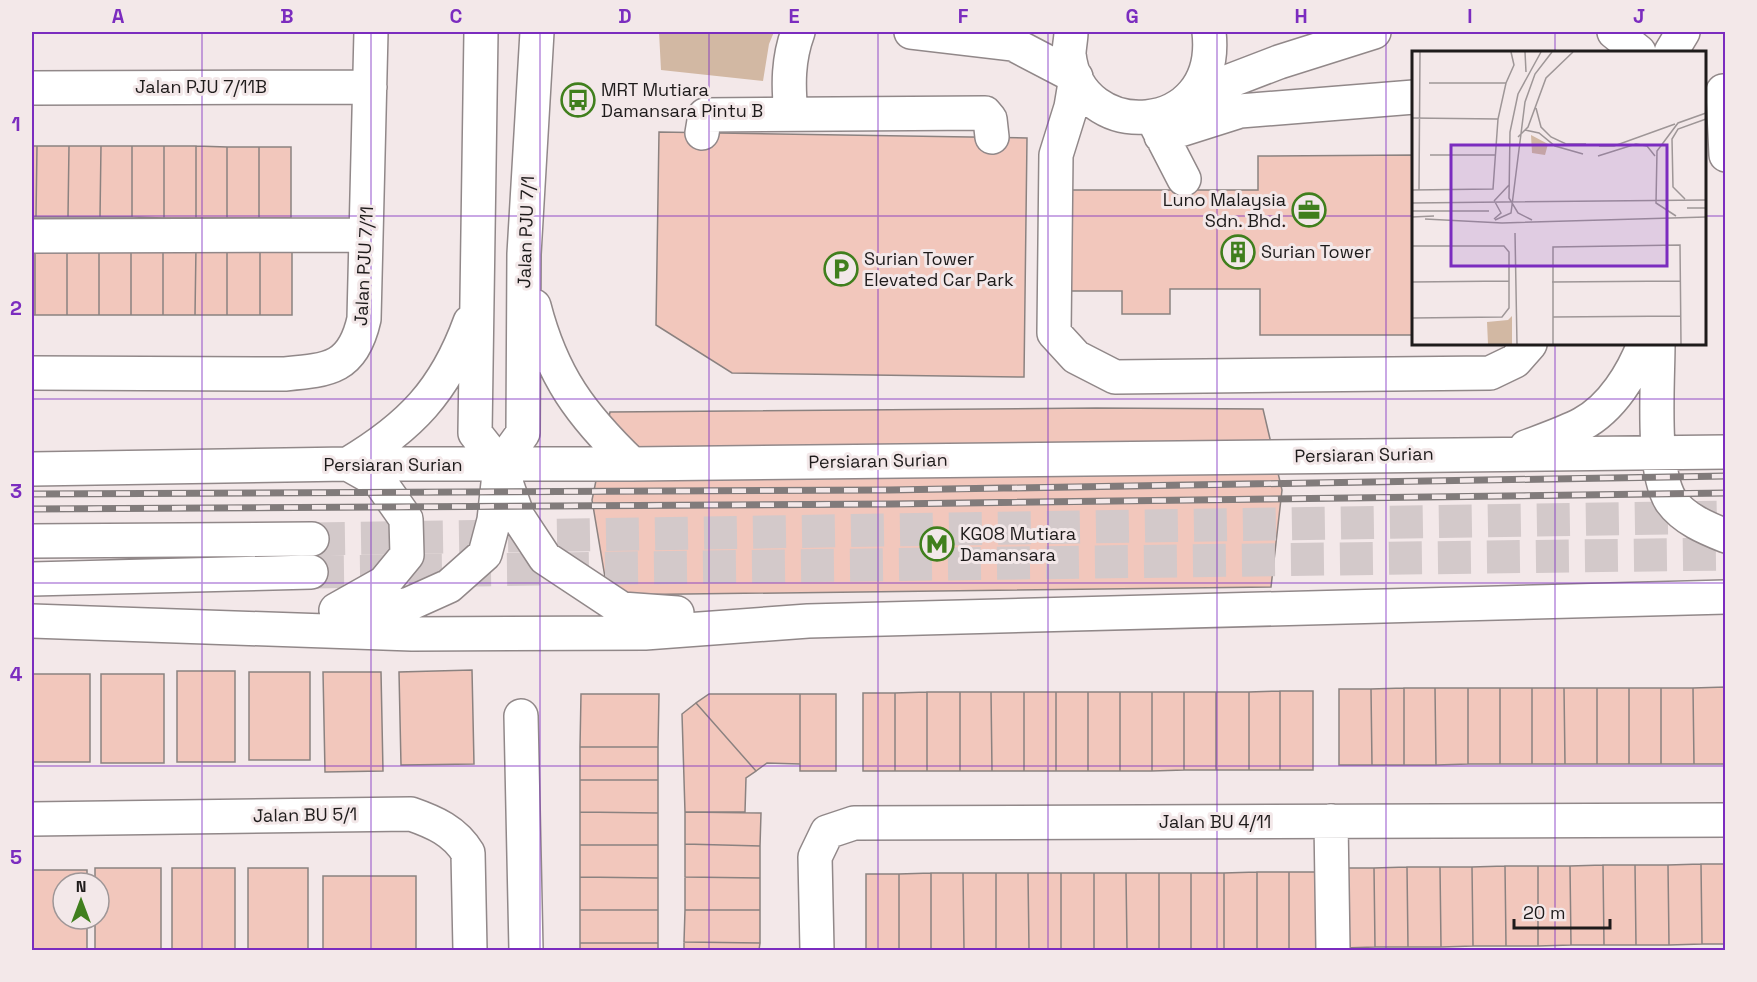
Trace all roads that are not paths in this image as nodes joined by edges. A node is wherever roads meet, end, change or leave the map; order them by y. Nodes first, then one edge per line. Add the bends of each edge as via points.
1 (371, 32) edge
2 (481, 32) edge
3 (537, 32) edge
4 (798, 32) edge
5 (820, 32) edge
6 (910, 32) edge
7 (1071, 32) edge
8 (1209, 32) edge
9 (1374, 32) edge
10 (1614, 32) edge
11 (1683, 32) edge
12 (1638, 51) edge
13 (1672, 51) edge
14 (1076, 77) junction
15 (370, 87) junction
16 (32, 88) edge
17 (1723, 91) dead end
18 (1193, 95) junction
19 (1412, 97) edge
20 (801, 114) junction
21 (703, 124) dead end
22 (988, 125) dead end
23 (1156, 127) junction
24 (1725, 155) edge
25 (1184, 179) dead end
26 (32, 236) edge
27 (366, 236) junction
28 (524, 254) junction
29 (479, 280) junction
30 (1529, 345) edge
31 (1644, 345) edge
32 (1658, 345) edge
33 (32, 373) edge
34 (1659, 452) junction
35 (1725, 452) edge
36 (1510, 453) junction
37 (348, 464) junction
38 (500, 465) junction
39 (632, 465) junction
40 (32, 469) edge
41 (1725, 536) edge
42 (312, 539) tunnel mouth
43 (32, 540) edge
44 (311, 572) tunnel mouth
45 (32, 579) edge
46 (1725, 597) edge
47 (32, 621) edge
48 (808, 621) junction
49 (303, 629) junction
50 (521, 716) dead end
51 (32, 819) edge
52 (1725, 820) edge
53 (1331, 821) junction
54 (470, 951) edge
55 (526, 951) edge
56 (817, 951) edge
57 (1333, 951) edge

1 - 15 street, Jalan PJU 7/11
2 - 29 street
3 - 28 street, Jalan PJU 7/1
4 - 20 street via 791,50 788,83
5 - 20 street
6 - 14 street via 1013,44
7 - 14 street via 1069,54
8 - 18 street via 1205,76
9 - 18 street
10 - 12 street
11 - 13 street
14 - 23 street via 1088,96 1107,110
14 - 30 street via 1056,155 1054,321 1054,333 1076,357 1115,377 1490,373 1515,360
15 - 16 street, Jalan PJU 7/11B
15 - 27 street, Jalan PJU 7/11
17 - 24 street
18 - 23 street
19 - 23 street via 1240,111
20 - 21 street
20 - 22 street
23 - 25 street
26 - 27 street
27 - 33 street, Jalan PJU 7/11 via 364,319 359,341 346,360 320,370 285,374
28 - 38 street, Jalan PJU 7/1 via 523,433
28 - 39 street via 540,333 554,366 594,427
29 - 37 street via 469,326 440,386 416,415 384,442
29 - 38 street via 475,433
31 - 36 street via 1625,382 1584,423
32 - 34 street
34 - 35 street, Persiaran Surian
34 - 36 street, Persiaran Surian
34 - 41 street via 1671,501 1694,523
36 - 39 street, Persiaran Surian
37 - 38 street, Persiaran Surian
37 - 40 street, Persiaran Surian
37 - 49 street via 380,482 406,519 407,555 384,583
38 - 39 street, Persiaran Surian
38 - 48 street via 518,517 545,558 622,609
38 - 49 street via 494,520 485,554 449,586 409,604
42 - 43 street
44 - 45 street
46 - 48 street
47 - 49 street
48 - 49 street via 645,633 411,634
50 - 55 street
51 - 54 street, Jalan BU 5/1 via 411,814 451,833 468,854
52 - 53 street, Jalan BU 4/11
53 - 56 street, Jalan BU 4/11 via 854,823 827,832 815,857
53 - 57 street

